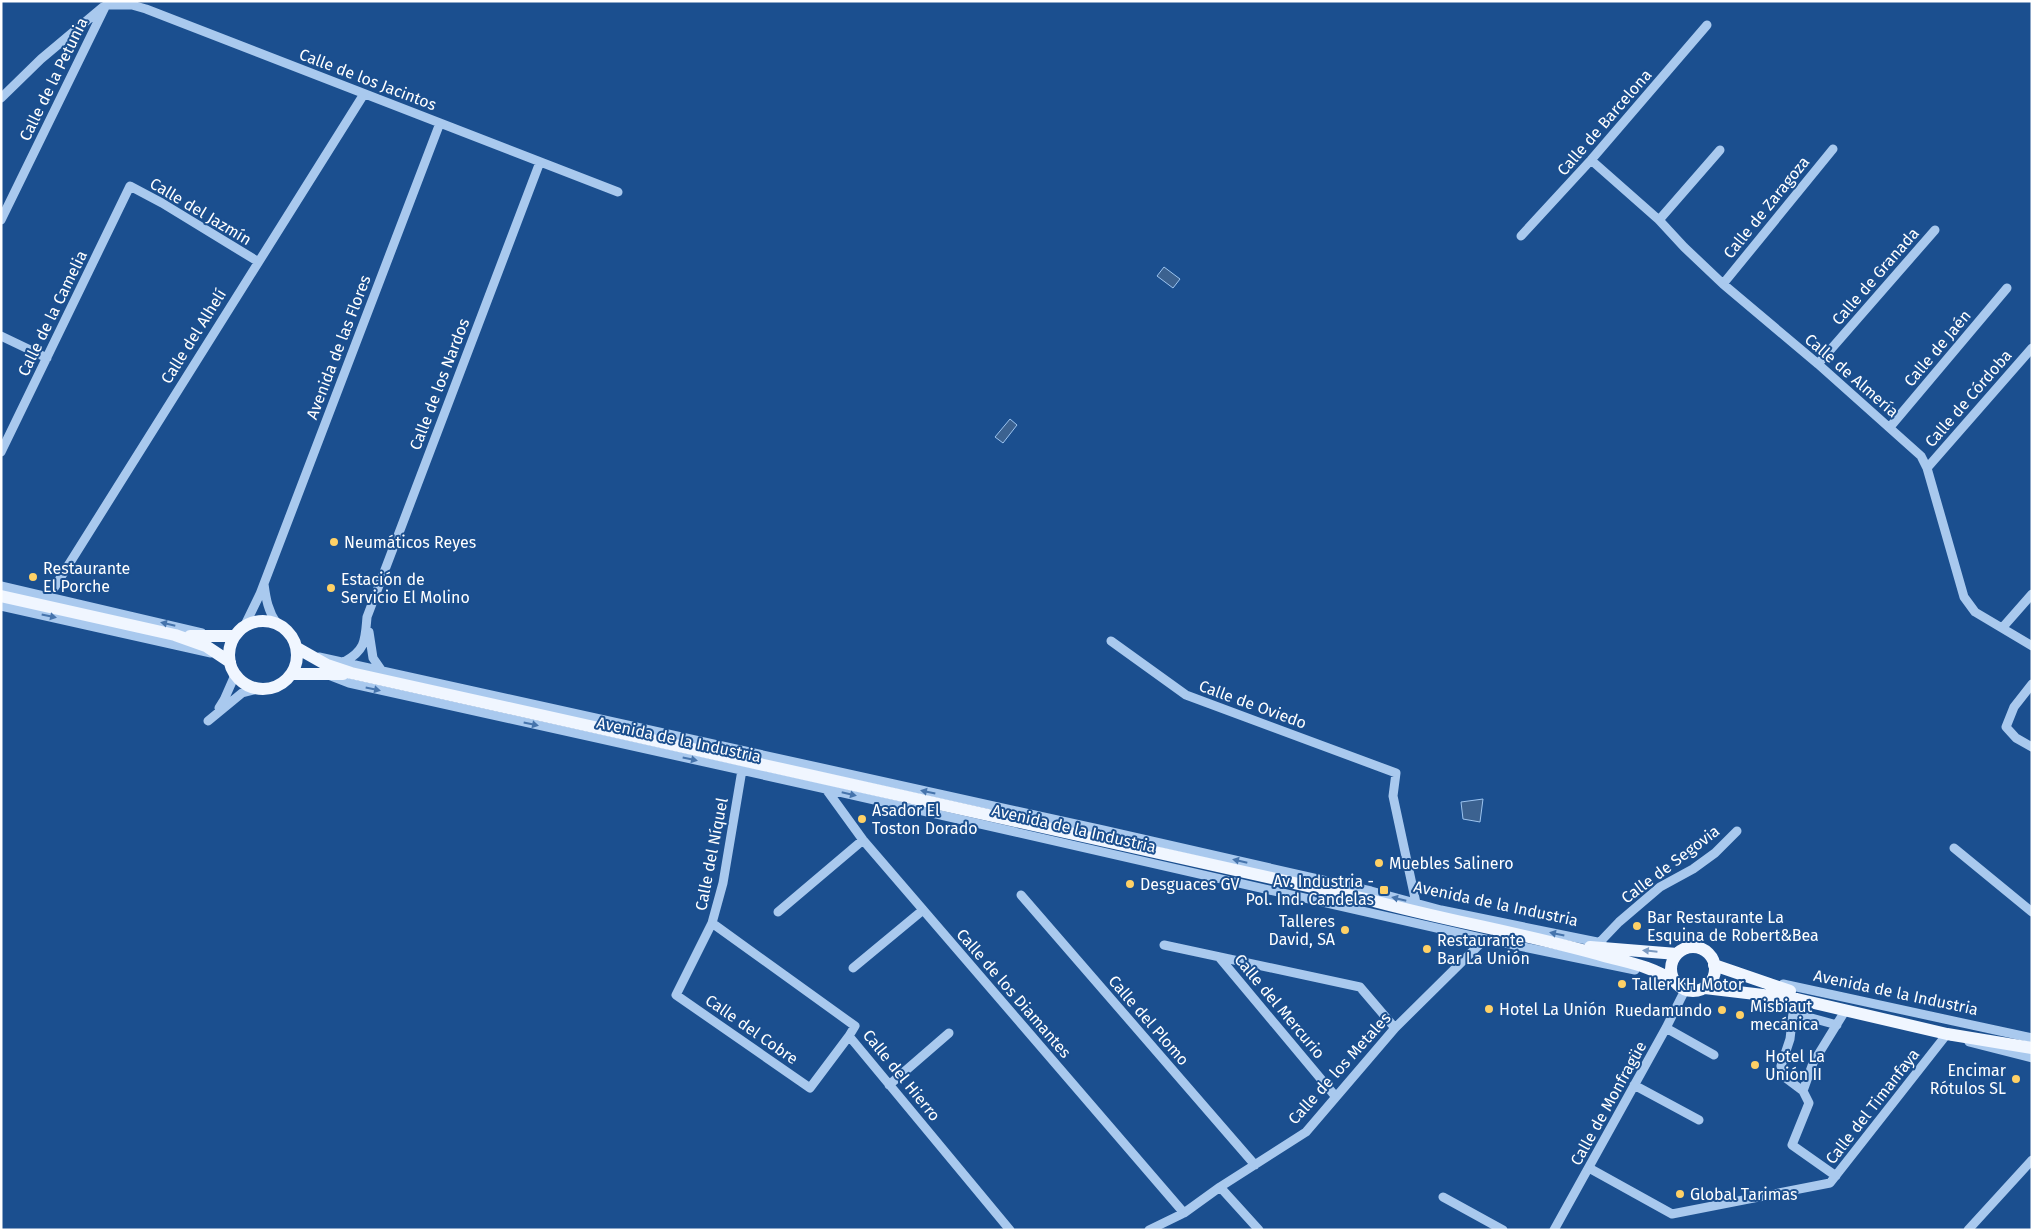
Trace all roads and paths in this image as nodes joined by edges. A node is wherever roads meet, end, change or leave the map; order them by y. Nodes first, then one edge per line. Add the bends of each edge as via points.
1 (106, 5) junction
2 (1707, 25) dead end
3 (364, 94) junction
4 (1, 98) edge
5 (440, 123) junction
6 (1833, 148) dead end
7 (1720, 150) dead end
8 (1591, 160) junction
9 (540, 162) junction
10 (130, 186) joint
11 (618, 192) dead end
12 (1, 220) edge
13 (1659, 220) junction
14 (1936, 230) dead end
15 (1521, 236) dead end
16 (257, 261) junction
17 (1723, 284) junction
18 (2007, 288) dead end
19 (1, 336) edge
20 (2032, 348) edge
21 (47, 358) junction
22 (1818, 364) junction
23 (1890, 428) junction
24 (1, 452) edge
25 (1927, 468) junction
26 (264, 581) junction
27 (1, 586) edge
28 (2032, 594) edge
29 (1, 596) edge
30 (49, 596) junction
31 (1, 606) edge
32 (367, 617) junction
33 (277, 624) junction
34 (244, 627) junction
35 (2003, 628) junction
36 (175, 635) junction
37 (215, 636) junction
38 (234, 636) junction
39 (1111, 641) dead end
40 (2032, 646) edge
41 (297, 648) junction
42 (309, 655) junction
43 (226, 659) junction
44 (344, 662) junction
45 (382, 671) junction
46 (351, 673) junction
47 (235, 674) junction
48 (292, 674) junction
49 (326, 674) junction
50 (2032, 684) edge
51 (257, 689) junction
52 (2032, 747) edge
53 (742, 770) junction
54 (826, 789) junction
55 (1737, 831) dead end
56 (864, 840) junction
57 (1954, 848) dead end
58 (1021, 895) dead end
59 (1416, 903) junction
60 (923, 910) junction
61 (778, 912) dead end
62 (2032, 912) edge
63 (712, 923) junction
64 (1485, 938) junction
65 (1599, 943) junction
66 (1164, 944) dead end
67 (1573, 946) junction
68 (1622, 948) junction
69 (1677, 954) junction
70 (1219, 956) junction
71 (1714, 965) junction
72 (853, 968) dead end
73 (1752, 979) junction
74 (1672, 980) junction
75 (1705, 988) junction
76 (1685, 990) junction
77 (676, 995) joint
78 (1787, 997) junction
79 (1845, 1010) junction
80 (1793, 1013) junction
81 (1837, 1024) junction
82 (1395, 1028) junction
83 (1666, 1028) junction
84 (949, 1032) dead end
85 (1947, 1034) junction
86 (849, 1036) junction
87 (2032, 1038) edge
88 (2017, 1045) junction
89 (2032, 1048) edge
90 (1714, 1055) dead end
91 (2032, 1058) edge
92 (889, 1085) junction
93 (1634, 1085) junction
94 (1803, 1091) junction
95 (1336, 1097) junction
96 (1699, 1120) dead end
97 (2032, 1160) edge
98 (1254, 1165) junction
99 (1590, 1168) junction
100 (1836, 1176) junction
101 (1220, 1187) junction
102 (1443, 1197) dead end
103 (1184, 1213) junction
104 (1010, 1230) edge
105 (1149, 1230) edge
106 (1258, 1230) edge
107 (1503, 1230) edge
108 (1554, 1230) edge
109 (1968, 1230) edge

1 - 3 street, Calle de los Jacintos via 132,5
1 - 4 street via 41,58
1 - 12 street, Calle de la Petunia
2 - 8 street, Calle de Barcelona
3 - 5 street, Calle de los Jacintos
3 - 16 street, Calle del Alhelí
5 - 9 street, Calle de los Jacintos
5 - 26 street, Avenida de las Flores
6 - 17 street, Calle de Zaragoza
7 - 13 street
8 - 13 street, Calle de Almería
8 - 15 street, Calle de Barcelona
9 - 11 street, Calle de los Jacintos
9 - 32 street, Calle de los Nardos
10 - 16 street, Calle del Jazmín
10 - 21 street, Calle de la Camelia
13 - 17 street, Calle de Almería
14 - 22 street, Calle de Granada
16 - 30 street, Calle del Alhelí
17 - 22 street, Calle de Almería
18 - 23 street, Calle de Jaén
19 - 21 street
20 - 25 street, Calle de Córdoba
21 - 24 street, Calle de la Camelia
22 - 23 street, Calle de Almería
23 - 25 street, Calle de Almería via 1921,456
25 - 35 street, Calle de Almería via 1964,596 1975,612
26 - 33 street via 270,615
26 - 34 street, Avenida de las Flores
27 - 30 street
28 - 35 street
29 - 36 main road
37 -> 30 street
31 -> 43 street via 174,644
32 - 44 street, Calle de los Nardos via 362,648
32 - 45 street, Calle de los Nardos via 373,658
33 - 34 main road via 256,621
33 - 41 main road via 292,635
34 - 38 main road
35 - 40 street, Calle de Almería
36 - 37 main road
36 - 43 main road via 206,646
37 - 38 main road
38 - 43 main road
39 - 59 street, Calle de Oviedo via 1186,695 1396,773 1393,796
41 - 42 main road, Avenida de la Industria
41 - 48 main road
42 - 44 street, Avenida de la Industria
42 - 46 main road, Avenida de la Industria
43 - 47 main road
44 - 45 street, Avenida de la Industria
59 -> 45 street, Avenida de la Industria via 1112,832
46 - 49 main road, Avenida de la Industria
46 - 67 main road, Avenida de la Industria
47 - 51 main road via 245,684
47 - 51 street via 224,700 208,721 242,693
48 - 49 main road, Avenida de la Industria
48 - 51 main road via 271,689
49 -> 53 street, Avenida de la Industria via 349,683
50 - 52 street via 2014,707 2006,727 2016,738
53 - 54 street, Avenida de la Industria
53 - 63 street, Calle del Níquel via 723,883
54 - 56 street, Calle de los Diamantes
54 -> 64 street, Avenida de la Industria
55 - 65 street, Calle de Segovia via 1693,869 1660,887
56 - 60 street, Calle de los Diamantes
56 - 61 street
57 - 62 street
58 - 98 street, Calle del Plomo
65 -> 59 street, Avenida de la Industria
60 - 72 street
60 - 103 street, Calle de los Diamantes
63 - 77 street, Calle del Níquel
63 - 86 street, Calle del Hierro via 855,1026
64 - 74 street, Avenida de la Industria
64 - 82 street, Calle de los Metales
65 - 68 street, Avenida de la Industria
66 - 70 street
67 - 68 main road, Avenida de la Industria
67 - 74 main road, Avenida de la Industria via 1649,968
69 -> 68 main road, Avenida de la Industria
69 - 71 main road via 1688,948 1697,948 1711,957
69 - 74 main road via 1671,965
70 - 82 street via 1360,987
70 - 95 street, Calle del Mercurio
71 - 73 main road, Avenida de la Industria
71 - 75 main road via 1714,974
73 - 87 street, Avenida de la Industria
73 - 88 main road, Avenida de la Industria via 1817,998
74 - 76 main road
75 - 76 main road
75 - 78 main road, Avenida de la Industria
76 - 83 street, Calle de Monfragüe
77 - 86 street, Calle del Cobre via 810,1088
78 - 79 main road, Avenida de la Industria
78 - 80 street
79 - 81 street, Avenida de la Industria
79 - 85 main road, Avenida de la Industria
80 - 81 street
80 - 94 street via 1782,1066 1787,1078
81 - 94 street, Avenida de la Industria via 1813,1064
82 - 95 street, Calle de los Metales
83 - 90 street
83 - 93 street, Calle de Monfragüe
84 - 92 street
85 - 88 main road, Avenida de la Industria
85 - 91 street, Avenida de la Industria
85 - 100 street, Calle del Timanfaya
86 - 92 street, Calle del Hierro
88 - 89 main road, Avenida de la Industria
92 - 104 street, Calle del Hierro
93 - 96 street
93 - 99 street, Calle de Monfragüe
94 - 100 street, Avenida de la Industria via 1809,1103 1792,1144
95 - 98 street, Calle de los Metales via 1306,1132
97 - 109 street
98 - 101 street, Calle de los Metales
99 - 100 street, Calle del Timanfaya via 1672,1214 1830,1183
99 - 108 street, Calle de Monfragüe
101 - 103 street, Calle de los Metales
101 - 106 street
102 - 107 street
103 - 105 street, Calle de los Metales

